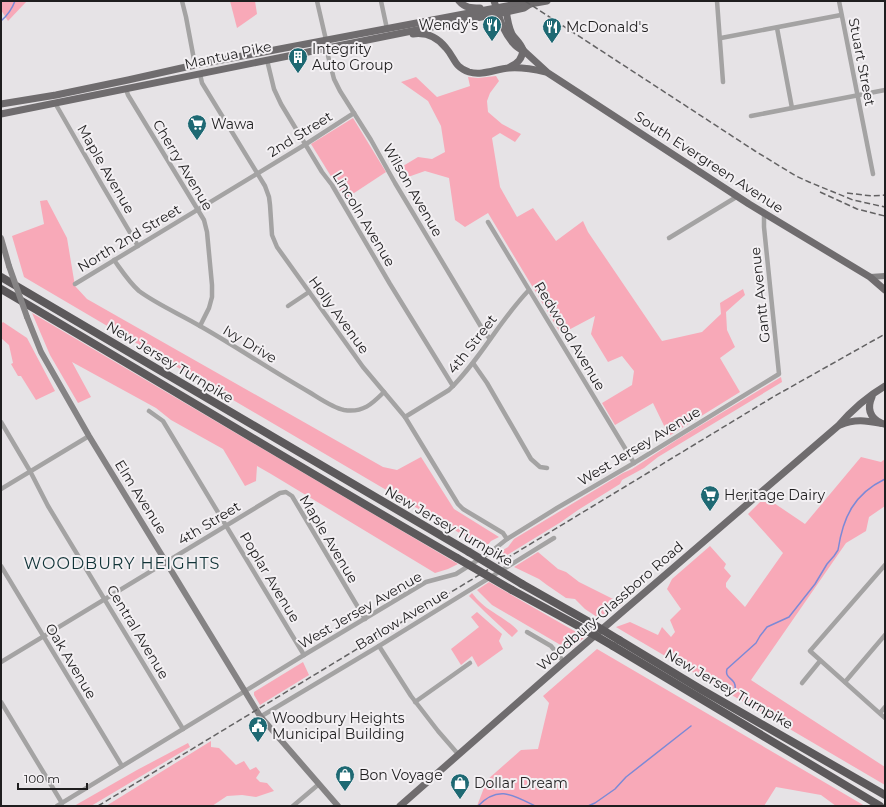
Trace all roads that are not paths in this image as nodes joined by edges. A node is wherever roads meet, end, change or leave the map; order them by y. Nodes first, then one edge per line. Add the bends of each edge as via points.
1 (182, 1) edge
2 (318, 1) edge
3 (382, 1) edge
4 (459, 1) edge
5 (547, 1) edge
6 (718, 1) edge
7 (839, 1) edge
8 (495, 8) edge
9 (506, 9) junction
10 (841, 15) junction
11 (777, 28) junction
12 (387, 29) junction
13 (720, 38) junction
14 (366, 40) junction
15 (326, 44) junction
16 (523, 50) junction
17 (267, 60) junction
18 (195, 65) junction
19 (508, 68) junction
20 (548, 73) junction
21 (200, 74) junction
22 (723, 82) dead end
23 (126, 89) junction
24 (885, 90) edge
25 (857, 95) junction
26 (55, 103) junction
27 (1, 104) edge
28 (792, 108) junction
29 (354, 113) junction
30 (1, 114) edge
31 (752, 116) dead end
32 (306, 144) junction
33 (256, 173) junction
34 (873, 174) dead end
35 (738, 196) junction
36 (198, 210) junction
37 (764, 213) junction
38 (488, 222) dead end
39 (1, 238) edge
40 (669, 238) dead end
41 (138, 246) junction
42 (114, 260) junction
43 (885, 276) edge
44 (1, 277) edge
45 (870, 277) junction
46 (75, 284) dead end
47 (1, 289) edge
48 (529, 290) junction
49 (885, 290) edge
50 (309, 292) junction
51 (288, 306) dead end
52 (200, 326) junction
53 (490, 339) junction
54 (473, 363) junction
55 (779, 374) joint
56 (453, 386) junction
57 (884, 386) edge
58 (384, 392) junction
59 (873, 395) junction
60 (149, 411) dead end
61 (405, 417) junction
62 (1, 422) edge
63 (884, 424) edge
64 (838, 426) junction
65 (89, 436) junction
66 (634, 463) junction
67 (547, 468) dead end
68 (30, 471) junction
69 (1, 489) edge
70 (286, 492) joint
71 (226, 526) junction
72 (554, 538) dead end
73 (507, 539) junction
74 (167, 562) junction
75 (885, 565) edge
76 (1, 566) edge
77 (105, 599) junction
78 (365, 619) junction
79 (527, 632) dead end
80 (885, 635) edge
81 (43, 636) junction
82 (379, 646) junction
83 (304, 655) junction
84 (820, 661) junction
85 (1, 662) edge
86 (564, 662) junction
87 (470, 663) dead end
88 (844, 682) junction
89 (802, 683) dead end
90 (245, 692) junction
91 (1, 702) edge
92 (415, 702) junction
93 (885, 707) edge
94 (880, 713) junction
95 (260, 717) junction
96 (885, 718) edge
97 (183, 729) junction
98 (458, 754) junction
99 (122, 766) junction
100 (319, 784) junction
101 (885, 795) edge
102 (60, 805) edge
103 (294, 806) edge
104 (338, 806) edge
105 (400, 806) edge
106 (880, 806) edge

1 - 18 street
2 - 15 street, Wilson Avenue
3 - 12 street
4 - 8 main road via 468,8
5 - 9 main road, Mantua Pike via 530,4 524,8
6 - 13 street
7 - 10 street, Stuart Street
8 - 9 main road, Mantua Pike
8 - 12 main road, Mantua Pike
8 - 14 main road, Mantua Pike
8 - 16 main road, South Evergreen Avenue via 509,38
9 - 16 main road, South Evergreen Avenue via 510,30
10 - 11 street
10 - 25 street, Stuart Street
11 - 13 street
11 - 28 street
12 - 15 main road, Mantua Pike
13 - 22 street
14 - 15 main road, Mantua Pike
14 - 19 main road via 376,42 426,34 439,41 453,61 468,72 481,73
15 - 17 main road, Mantua Pike
15 - 18 main road, Mantua Pike
15 - 29 street, Wilson Avenue via 334,79
16 - 19 main road via 519,62
16 - 20 main road, South Evergreen Avenue
17 - 21 main road, Mantua Pike
17 - 32 street, Lincoln Avenue via 274,89
18 - 27 main road, Mantua Pike
19 - 20 main road via 529,68
20 - 35 main road, South Evergreen Avenue
21 - 23 main road, Mantua Pike
21 - 33 street, Holly Avenue via 202,83
23 - 26 main road, Mantua Pike
23 - 36 street, Cherry Avenue
24 - 25 street
25 - 28 street
25 - 34 street, Stuart Street
26 - 30 main road, Mantua Pike
26 - 41 street, Maple Avenue
28 - 31 street
29 - 32 street, 2nd Street
29 - 53 street, Wilson Avenue
32 - 33 street, 2nd Street
32 - 56 street, Lincoln Avenue
33 - 36 street, North 2nd Street
33 - 50 street, Holly Avenue via 265,186 268,197 272,235
35 - 37 main road, South Evergreen Avenue
35 - 40 street
36 - 41 street, North 2nd Street
36 - 52 street, Cherry Avenue via 207,232 212,285 209,308
37 - 45 main road, South Evergreen Avenue
37 - 55 street, Gantt Avenue
38 - 48 street, Redwood Avenue
39 - 65 main road, Elm Avenue, bridge via 41,352
41 - 42 street, North 2nd Street
42 - 46 street, North 2nd Street
42 - 52 street, Ivy Drive via 124,274 149,298
43 - 45 main road
44 - 101 highway, New Jersey Turnpike, bridge
45 - 49 main road, South Evergreen Avenue
47 - 106 highway, New Jersey Turnpike, bridge via 350,496 613,646
48 - 53 street, 4th Street
48 - 66 street, Redwood Avenue
50 - 51 street
50 - 58 street, Holly Avenue
52 - 58 street, Ivy Drive via 341,409 365,408
53 - 54 street, 4th Street
54 - 56 street, 4th Street
54 - 67 street via 531,459
55 - 66 street, West Jersey Avenue
56 - 61 street, 4th Street
57 - 59 main road, Woodbury-Glassboro Road
58 - 61 street, Holly Avenue
59 - 63 main road via 869,403 870,412 876,420
59 - 64 main road, Woodbury-Glassboro Road
60 - 71 street, Poplar Avenue via 163,421
61 - 73 street, Holly Avenue via 458,504 503,532
62 - 68 street, Central Avenue
63 - 64 main road, Woodbury-Glassboro Road via 862,420
64 - 86 main road, Woodbury-Glassboro Road
65 - 68 street
65 - 74 main road, Elm Avenue
66 - 73 street, West Jersey Avenue
68 - 69 street
68 - 77 street, Central Avenue via 48,506
70 - 71 street, 4th Street via 280,493
70 - 78 street, Maple Avenue via 292,496
71 - 74 street, 4th Street
71 - 83 street, Poplar Avenue
72 - 82 street, Barlow Avenue
73 - 78 street, West Jersey Avenue via 456,574 426,582
74 - 77 street, 4th Street
74 - 90 main road, Elm Avenue
75 - 84 street via 810,652
76 - 81 street, Oak Avenue
77 - 81 street, 4th Street
77 - 97 street, Central Avenue
78 - 83 street, West Jersey Avenue
79 - 86 street via 551,646
80 - 88 street
81 - 85 street, 4th Street
81 - 99 street, Oak Avenue
82 - 92 street
82 - 95 street, Barlow Avenue
83 - 90 street, West Jersey Avenue
84 - 88 street
84 - 89 street
86 - 98 main road, Woodbury-Glassboro Road
87 - 92 street
88 - 94 street
90 - 95 main road, Elm Avenue
90 - 97 street, West Jersey Avenue
91 - 102 street
92 - 98 street
93 - 94 street
94 - 96 street
95 - 100 main road, Elm Avenue
97 - 99 street, West Jersey Avenue
98 - 105 main road, Woodbury-Glassboro Road
99 - 102 street, West Jersey Avenue
100 - 103 street
100 - 104 main road, Elm Avenue

